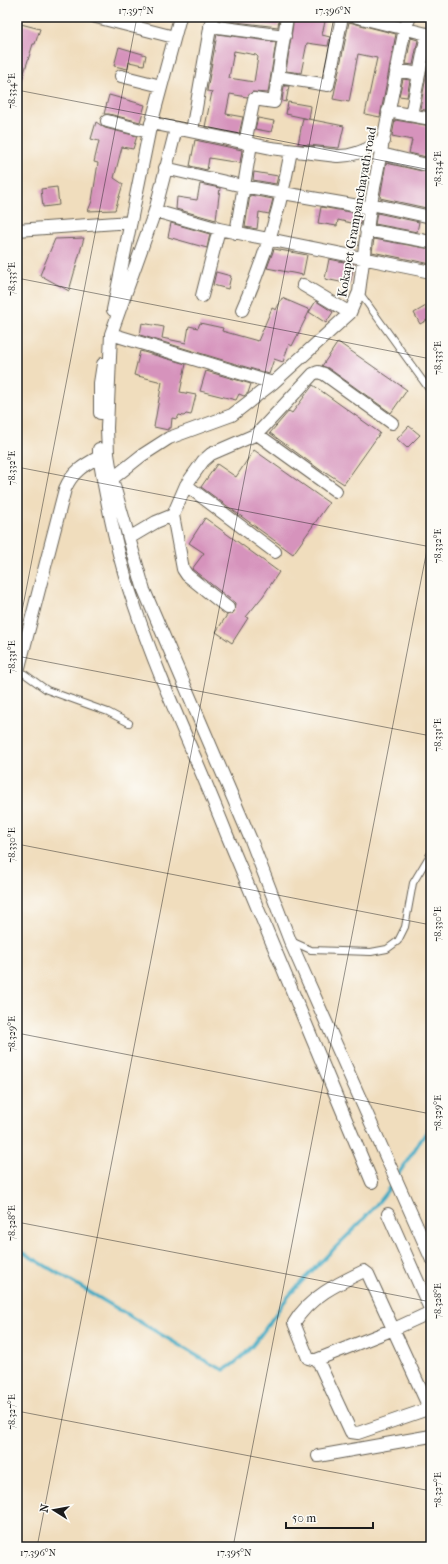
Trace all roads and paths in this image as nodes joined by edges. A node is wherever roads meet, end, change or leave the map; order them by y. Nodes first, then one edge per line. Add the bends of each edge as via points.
1 (96, 17) edge
2 (180, 17) edge
3 (288, 17) edge
4 (342, 17) edge
5 (357, 17) edge
6 (410, 17) edge
7 (211, 22) edge
8 (405, 28) junction
9 (429, 35) edge
10 (284, 36) junction
11 (174, 37) junction
12 (396, 70) junction
13 (419, 74) junction
14 (121, 76) dead end
15 (278, 77) junction
16 (161, 86) junction
17 (388, 111) junction
18 (411, 116) junction
19 (431, 119) edge
20 (107, 121) dead end
21 (150, 127) junction
22 (176, 129) junction
23 (192, 131) junction
24 (384, 141) junction
25 (248, 143) junction
26 (291, 151) junction
27 (381, 154) junction
28 (431, 166) edge
29 (165, 168) junction
30 (244, 186) junction
31 (284, 193) junction
32 (370, 206) junction
33 (155, 211) junction
34 (431, 217) edge
35 (131, 222) junction
36 (219, 229) junction
37 (17, 230) edge
38 (366, 230) junction
39 (236, 233) junction
40 (270, 239) junction
41 (431, 242) edge
42 (362, 257) junction
43 (431, 272) edge
44 (303, 285) dead end
45 (359, 292) junction
46 (202, 296) dead end
47 (242, 310) dead end
48 (350, 313) junction
49 (111, 334) junction
50 (273, 383) junction
51 (431, 392) edge
52 (392, 423) dead end
53 (257, 434) junction
54 (99, 457) junction
55 (112, 479) junction
56 (186, 485) junction
57 (336, 491) dead end
58 (173, 515) junction
59 (129, 538) junction
60 (276, 552) dead end
61 (228, 608) dead end
62 (18, 672) edge
63 (129, 723) dead end
64 (431, 853) edge
65 (290, 940) junction
66 (364, 1107) junction
67 (344, 1116) junction
68 (372, 1182) dead end
69 (388, 1214) dead end
70 (431, 1258) edge
71 (431, 1312) edge
72 (394, 1329) junction
73 (316, 1360) junction
74 (431, 1436) edge
75 (318, 1456) dead end

1 - 11 street
2 - 11 street
3 - 10 street
4 - 15 street via 328,85
5 - 8 street
6 - 8 street, Kokapet Grampanchayath road
7 - 10 street
7 - 23 street
8 - 9 street
8 - 12 street, Kokapet Grampanchayath road
9 - 13 street
10 - 15 street
11 - 16 street
12 - 13 street
12 - 17 street, Kokapet Grampanchayath road
13 - 18 street
14 - 16 street
15 - 25 street via 274,102 254,99
16 - 21 street
17 - 18 street
17 - 24 street, Kokapet Grampanchayath road
18 - 19 street
20 - 21 street
21 - 22 street
21 - 35 street
22 - 23 street
22 - 29 street
23 - 25 street
24 - 26 street via 347,157
24 - 27 street, Kokapet Grampanchayath road
25 - 26 street
25 - 30 street
26 - 31 street
27 - 28 street
27 - 32 street, Kokapet Grampanchayath road
29 - 30 street
29 - 33 street
30 - 31 street
30 - 39 street
31 - 32 street
31 - 40 street
32 - 34 street
32 - 38 street, Kokapet Grampanchayath road
33 - 36 street
33 - 49 street
35 - 37 street
35 - 54 street via 100,383
36 - 39 street
36 - 46 street
38 - 41 street
38 - 42 street, Kokapet Grampanchayath road
39 - 40 street
40 - 42 street
40 - 47 street
42 - 43 street
42 - 45 street, Kokapet Grampanchayath road
44 - 48 street
45 - 48 street, Kokapet Grampanchayath road
45 - 51 lane
48 - 50 street, Kokapet Grampanchayath road
49 - 50 street
49 - 55 street via 107,428
50 - 55 street, Kokapet Grampanchayath road via 232,415 169,438
52 - 53 street via 318,372 313,374
53 - 56 street via 211,454
53 - 57 street
54 - 62 street via 73,475 65,489
54 - 67 street via 119,551 135,607
55 - 59 street
56 - 58 street
56 - 60 street
58 - 59 street
58 - 61 street via 183,568 187,576
59 - 65 street via 144,590 251,840
62 - 63 lane via 47,690 108,712
64 - 65 lane via 413,883 405,927 398,941 387,949 371,952 311,950
65 - 66 street
66 - 67 street
66 - 70 street
67 - 68 street
69 - 71 street
71 - 72 street
72 - 73 street
72 - 73 street via 364,1270 328,1288 298,1316 294,1323 308,1358
72 - 73 street via 427,1403 425,1410 358,1433 351,1432
74 - 75 street

